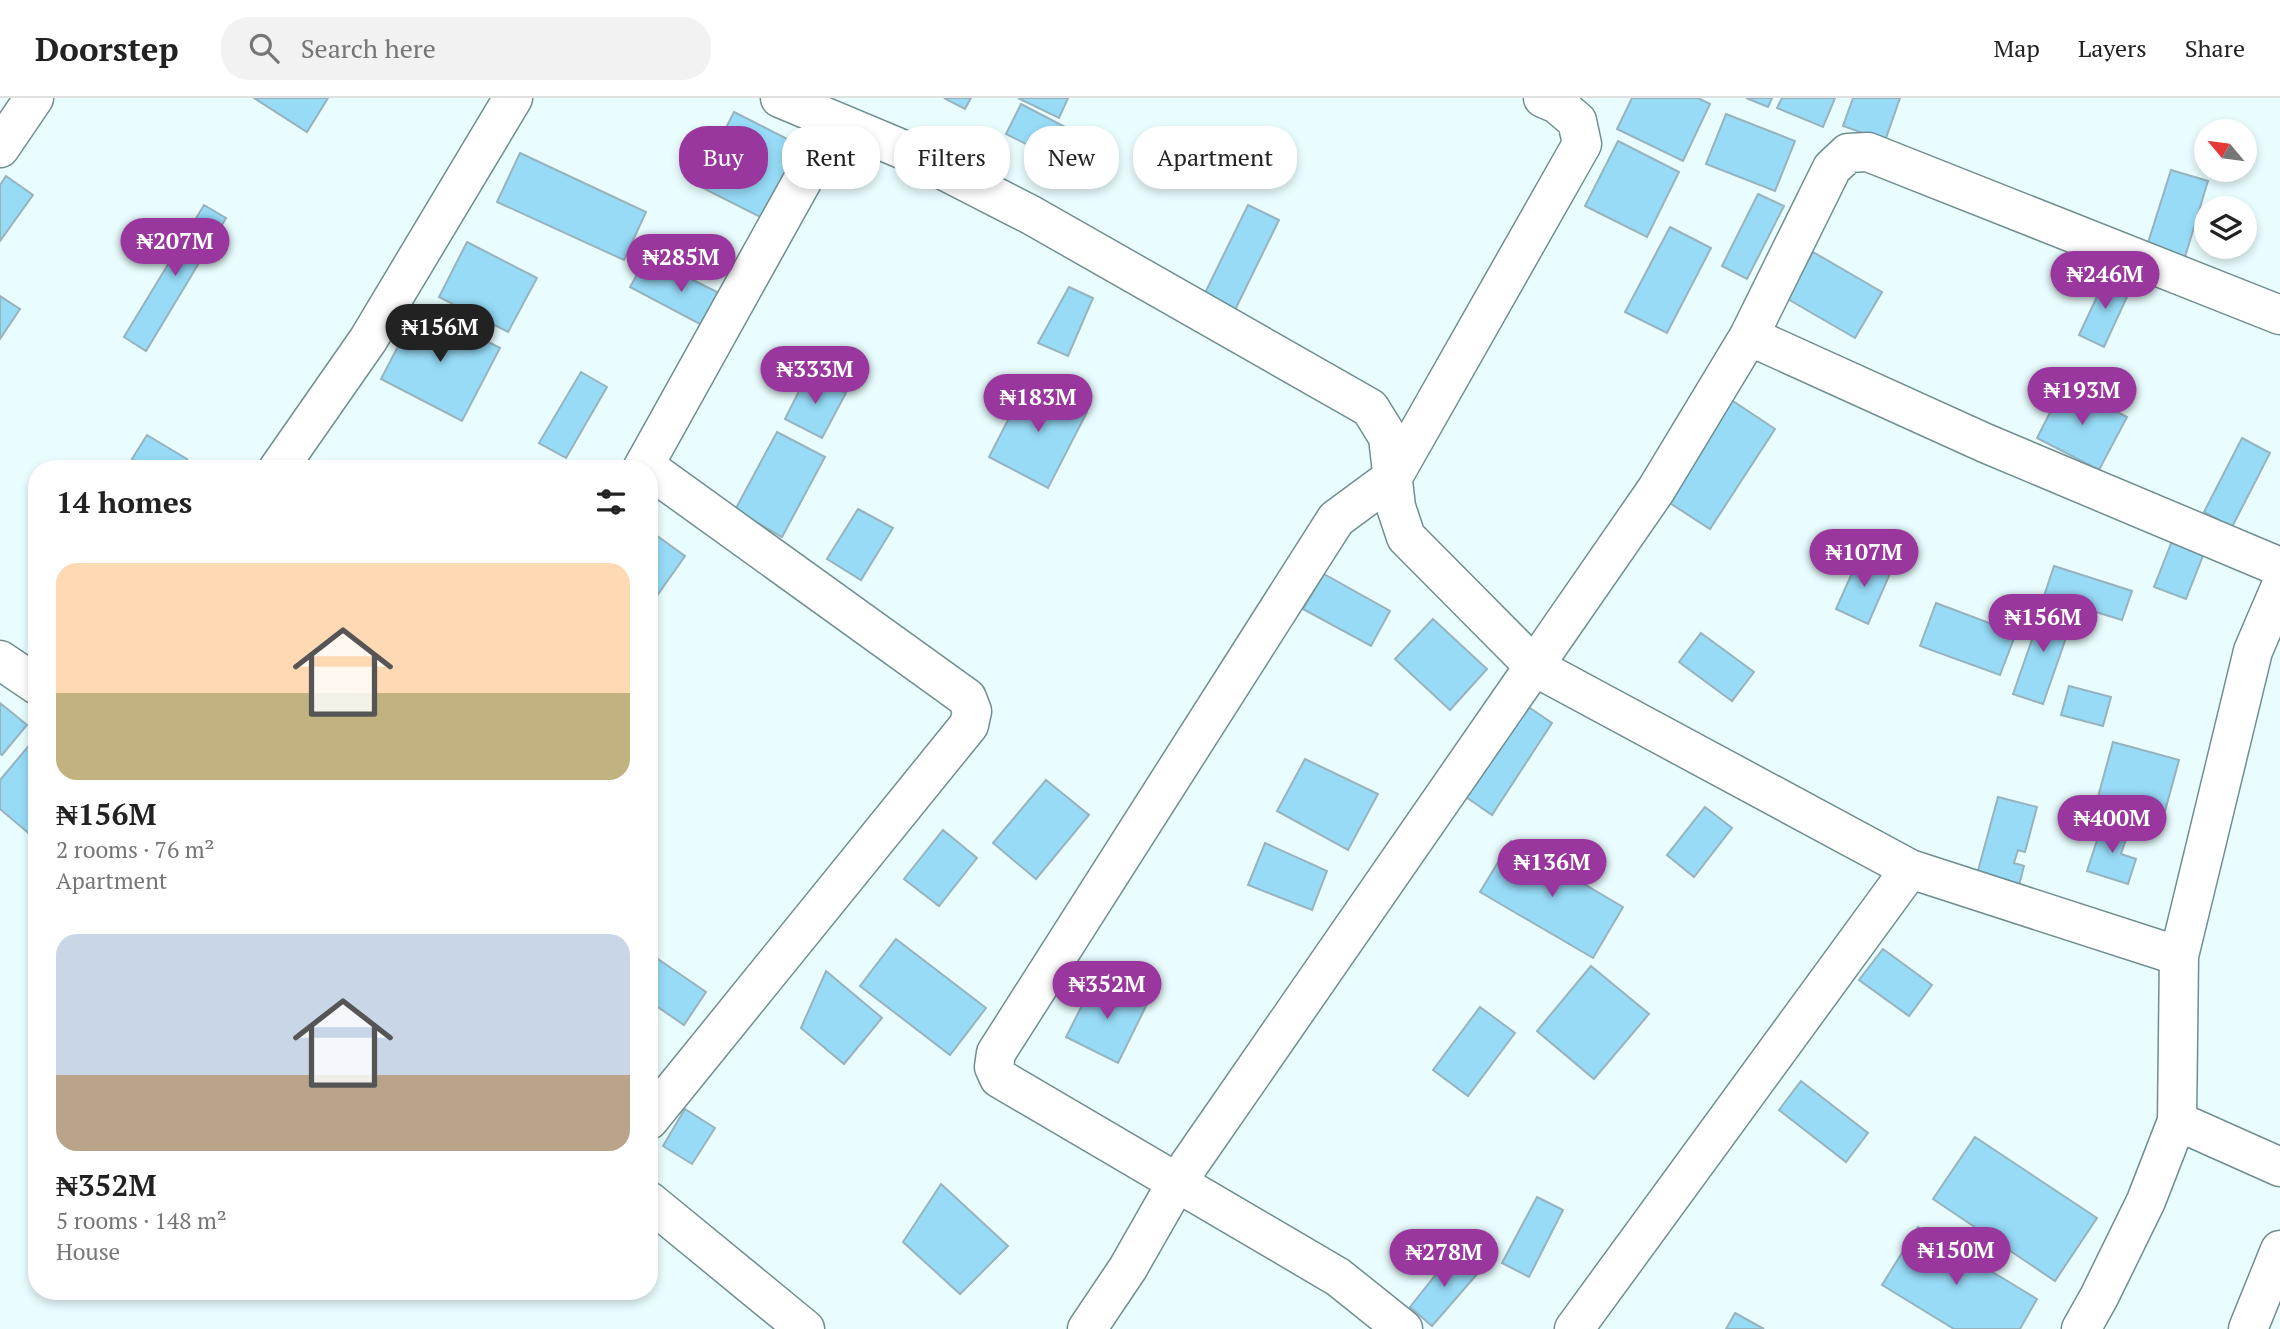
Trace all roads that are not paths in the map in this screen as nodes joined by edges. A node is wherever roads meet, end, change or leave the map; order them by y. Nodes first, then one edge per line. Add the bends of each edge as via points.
1 (34, 98) edge
2 (513, 98) edge
3 (780, 98) edge
4 (1543, 98) edge
5 (835, 122) junction
6 (0, 148) edge
7 (2280, 315) edge
8 (1749, 336) junction
9 (284, 460) edge
10 (650, 460) edge
11 (658, 477) edge
12 (1393, 477) junction
13 (1336, 519) junction
14 (1406, 537) junction
15 (2280, 567) edge
16 (2280, 588) edge
17 (2266, 657) edge
18 (0, 660) edge
19 (1535, 667) junction
20 (28, 679) edge
21 (1910, 869) junction
22 (2179, 956) junction
23 (658, 1110) edge
24 (2178, 1121) junction
25 (2280, 1167) edge
26 (1177, 1182) junction
27 (658, 1209) edge
28 (2280, 1250) edge
29 (795, 1325) edge
30 (1087, 1329) edge
31 (1403, 1329) edge
32 (1574, 1329) edge
33 (2081, 1329) edge
34 (2248, 1329) edge

1 - 6 street
2 - 9 street via 368,340
3 - 5 street
4 - 12 street via 1577,121 1582,144
5 - 10 street
5 - 12 street via 904,150 1031,215 1370,408 1388,437
7 - 8 street via 1868,152 1847,153 1832,167
8 - 15 street via 1985,443
8 - 19 street via 1657,490
11 - 23 street via 967,698 972,711 969,725
12 - 13 street
12 - 14 street
13 - 14 street
13 - 26 street via 996,1053 994,1067 999,1078
14 - 19 street
16 - 17 street
17 - 22 street
18 - 20 street
19 - 21 street
19 - 26 street
21 - 22 street
21 - 32 street
22 - 24 street
24 - 25 street
24 - 33 street via 2146,1201
26 - 30 street
26 - 31 street via 1338,1277
27 - 29 street
28 - 34 street

